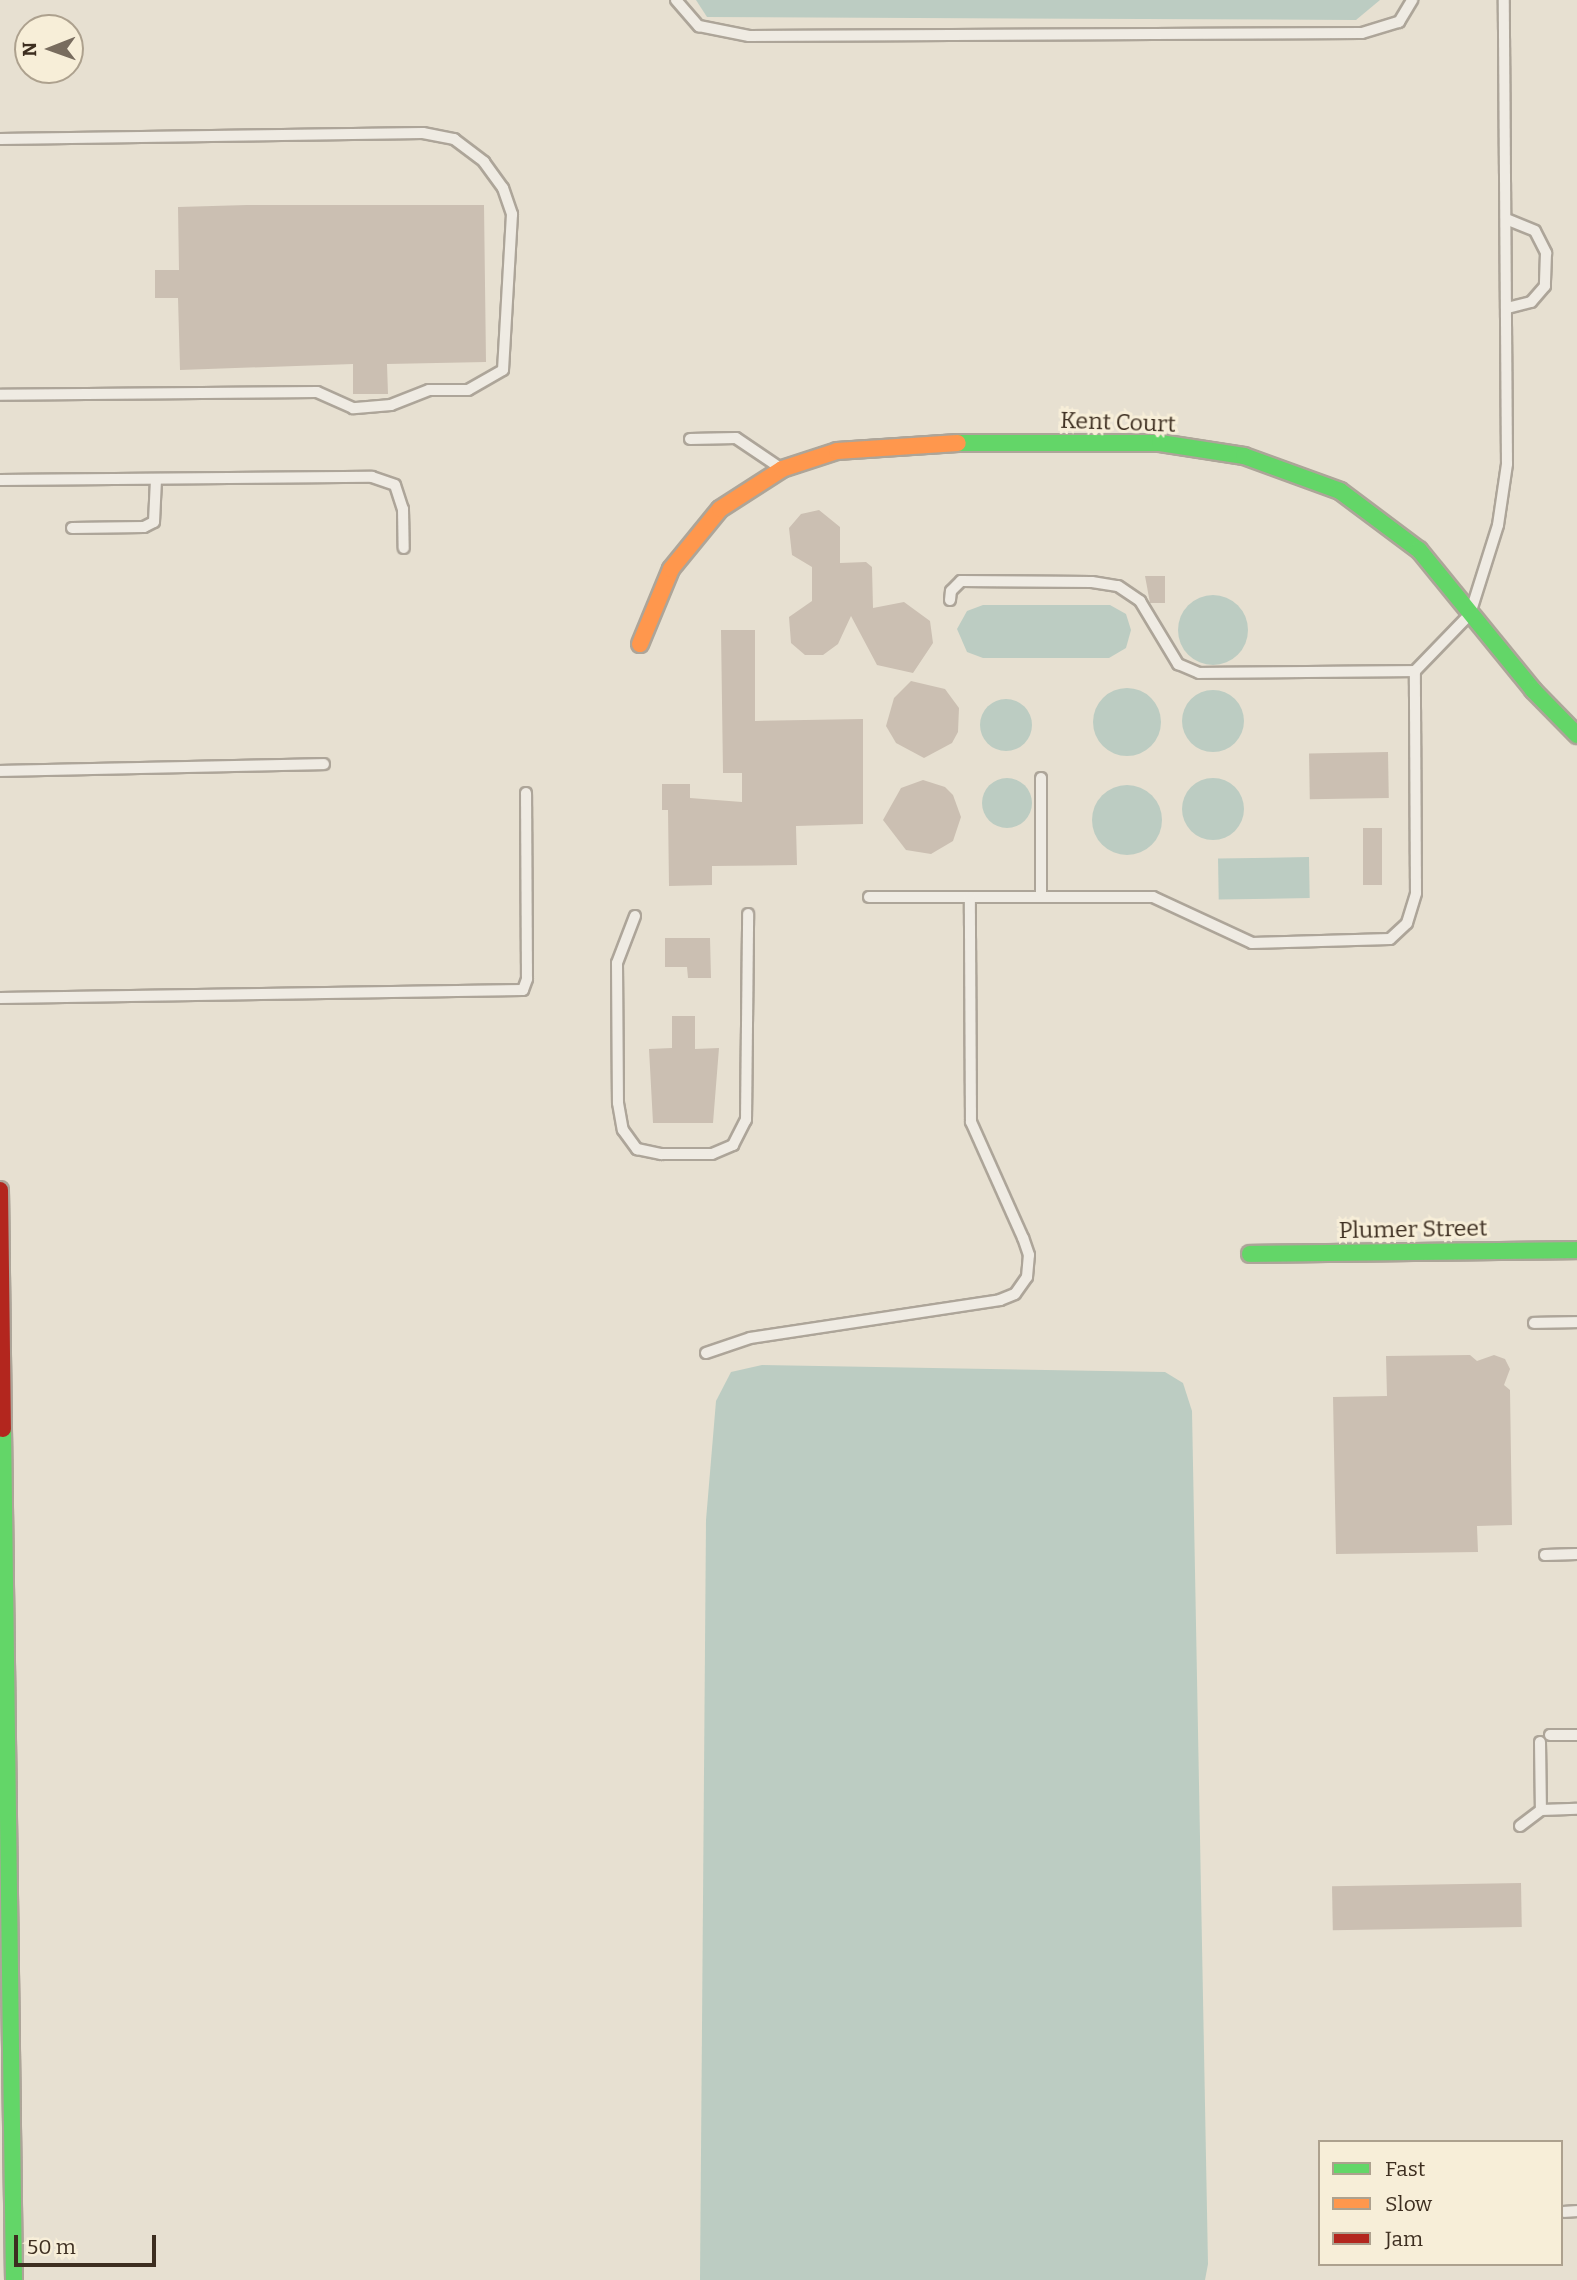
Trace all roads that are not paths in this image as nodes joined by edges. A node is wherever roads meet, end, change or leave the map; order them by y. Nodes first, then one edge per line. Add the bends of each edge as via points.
1 (676, 0) edge
2 (1412, 0) edge
3 (1504, 0) edge
4 (0, 139) edge
5 (1506, 219) junction
6 (1507, 308) junction
7 (0, 395) edge
8 (690, 439) dead end
9 (782, 469) junction
10 (156, 479) junction
11 (0, 480) edge
12 (72, 528) dead end
13 (404, 548) dead end
14 (950, 600) dead end
15 (1470, 614) junction
16 (640, 644) dead end
17 (1415, 671) junction
18 (1577, 735) edge
19 (324, 764) dead end
20 (0, 771) edge
21 (1041, 778) dead end
22 (526, 793) dead end
23 (869, 897) dead end
24 (970, 897) junction
25 (1041, 897) junction
26 (748, 914) dead end
27 (635, 916) dead end
28 (0, 998) edge
29 (0, 1190) edge
30 (1577, 1250) edge
31 (1250, 1254) dead end
32 (1577, 1322) edge
33 (1534, 1323) dead end
34 (706, 1353) dead end
35 (1545, 1555) dead end
36 (1577, 1555) edge
37 (1550, 1735) dead end
38 (1577, 1735) edge
39 (1540, 1742) dead end
40 (1577, 1809) edge
41 (1541, 1810) junction
42 (1520, 1826) dead end
43 (1577, 2211) edge
44 (1563, 2212) dead end
45 (14, 2280) edge

1 - 2 lane via 699,26 749,36 1362,33 1399,22
3 - 5 lane
4 - 7 lane via 423,133 454,139 484,162 503,188 512,214 503,370 468,390 429,390 391,405 353,408 317,392
5 - 6 lane
5 - 6 lane via 1535,231 1546,253 1545,286 1531,302
6 - 15 lane via 1507,464 1498,525
8 - 9 lane via 736,438
9 - 15 street, Kent Court via 836,451 928,443 1160,443 1244,456 1340,491 1419,550
9 - 16 street, Kent Court via 720,509 671,569
10 - 11 lane
10 - 12 lane via 154,522 144,527
10 - 13 lane via 372,477 396,485 403,509
14 - 17 lane via 951,591 961,581 1118,586 1140,601 1178,664 1199,673
15 - 17 lane
15 - 18 street, Kent Court
17 - 25 lane via 1416,893 1407,923 1390,939 1252,943 1153,897
19 - 20 lane
21 - 25 lane
22 - 28 lane via 527,979 523,990
23 - 24 lane
24 - 25 lane
24 - 34 lane via 971,1122 1023,1238 1029,1255 1027,1277 1015,1294 1000,1300 750,1338
26 - 27 lane via 746,1121 733,1145 712,1154 636,1149 623,1130 618,1103 617,963
29 - 45 street
30 - 31 street, Plumer Street
32 - 33 lane
35 - 36 lane
37 - 38 lane
39 - 41 lane
40 - 41 lane
41 - 42 lane
43 - 44 lane

